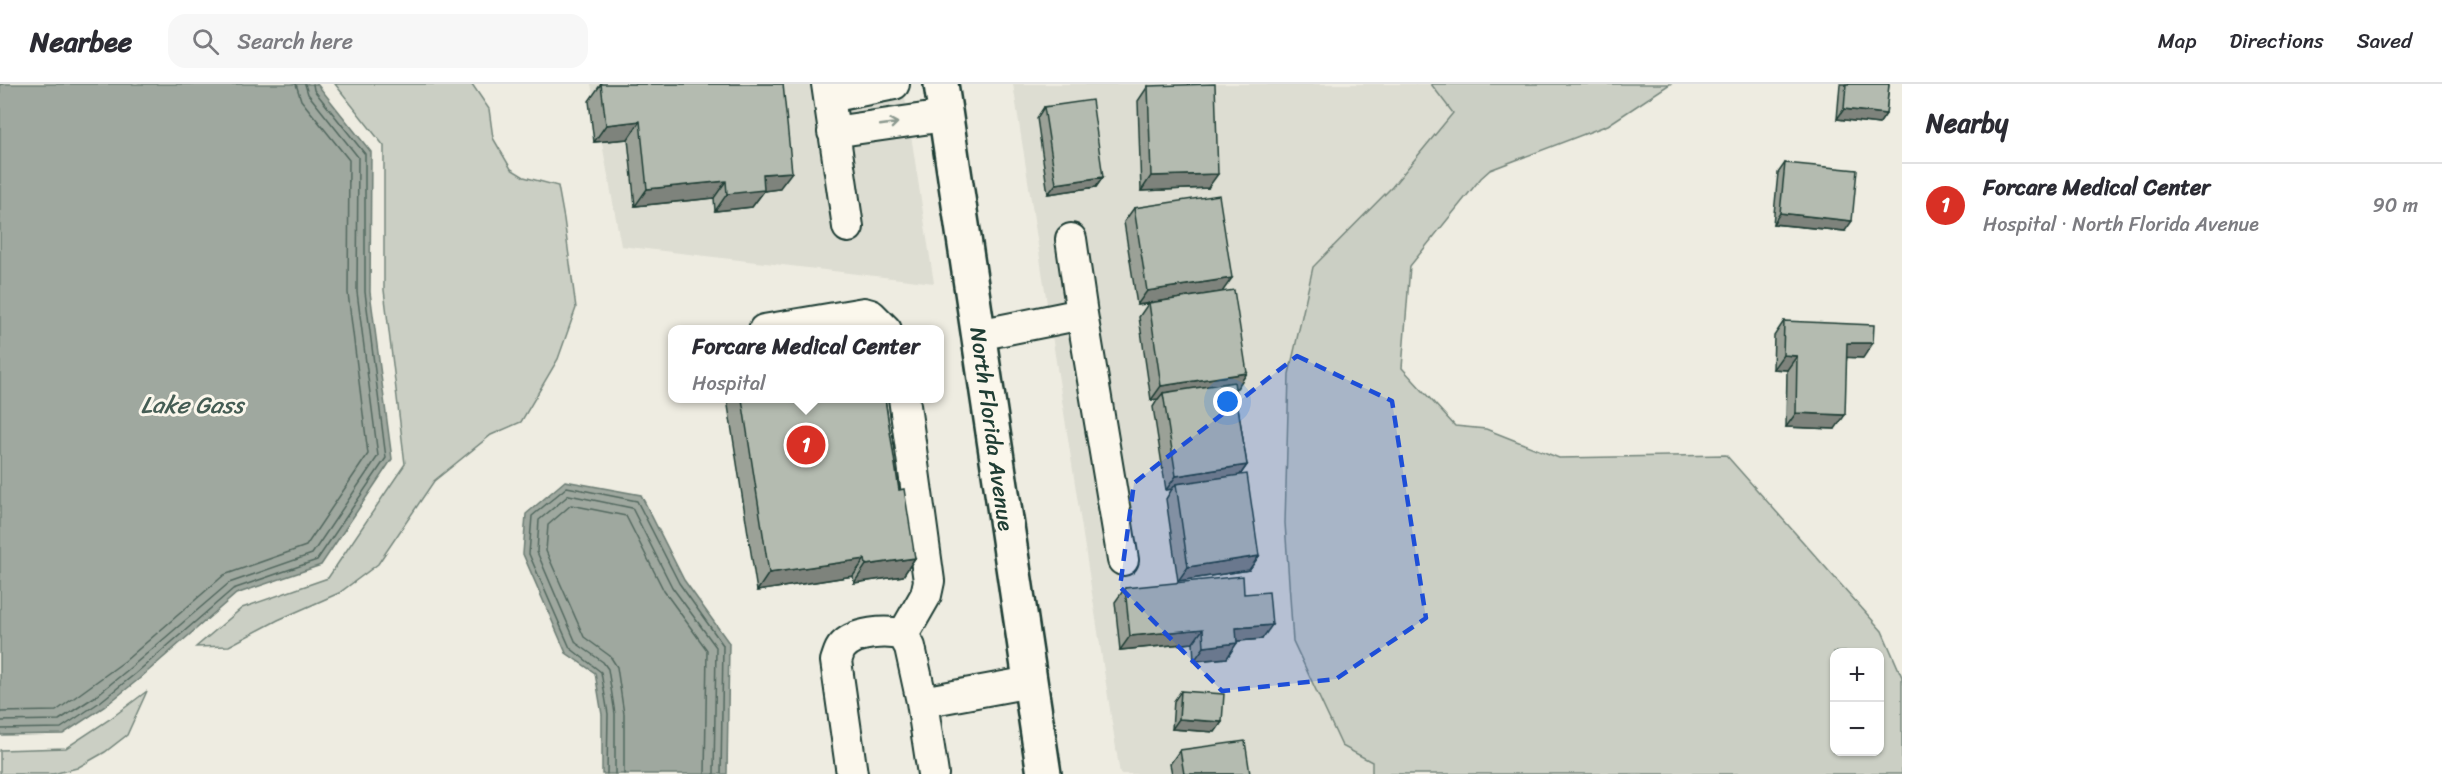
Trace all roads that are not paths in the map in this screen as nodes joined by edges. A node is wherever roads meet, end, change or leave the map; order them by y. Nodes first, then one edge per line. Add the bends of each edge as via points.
1 (894, 84) edge
2 (941, 84) edge
3 (828, 91) edge
4 (945, 116) junction
5 (833, 132) junction
6 (848, 227) dead end
7 (1071, 239) dead end
8 (1082, 314) junction
9 (795, 325) edge
10 (881, 325) edge
11 (978, 334) junction
12 (905, 403) edge
13 (1123, 560) dead end
14 (903, 635) junction
15 (1030, 682) junction
16 (922, 702) junction
17 (852, 774) edge
18 (933, 774) edge
19 (1044, 774) edge

1 - 3 lane
2 - 4 main road, North Florida Avenue
3 - 5 lane
5 -> 4 lane
4 - 11 main road, North Florida Avenue
5 - 6 lane
7 - 8 lane
8 - 11 lane
8 - 13 lane
9 - 10 lane via 864,314
11 - 15 main road, North Florida Avenue
12 - 14 lane via 929,581 926,595
14 - 16 lane via 910,647
14 - 17 lane via 891,631 851,639 840,648 836,660
15 - 16 lane
15 - 19 main road, North Florida Avenue
16 - 18 lane

